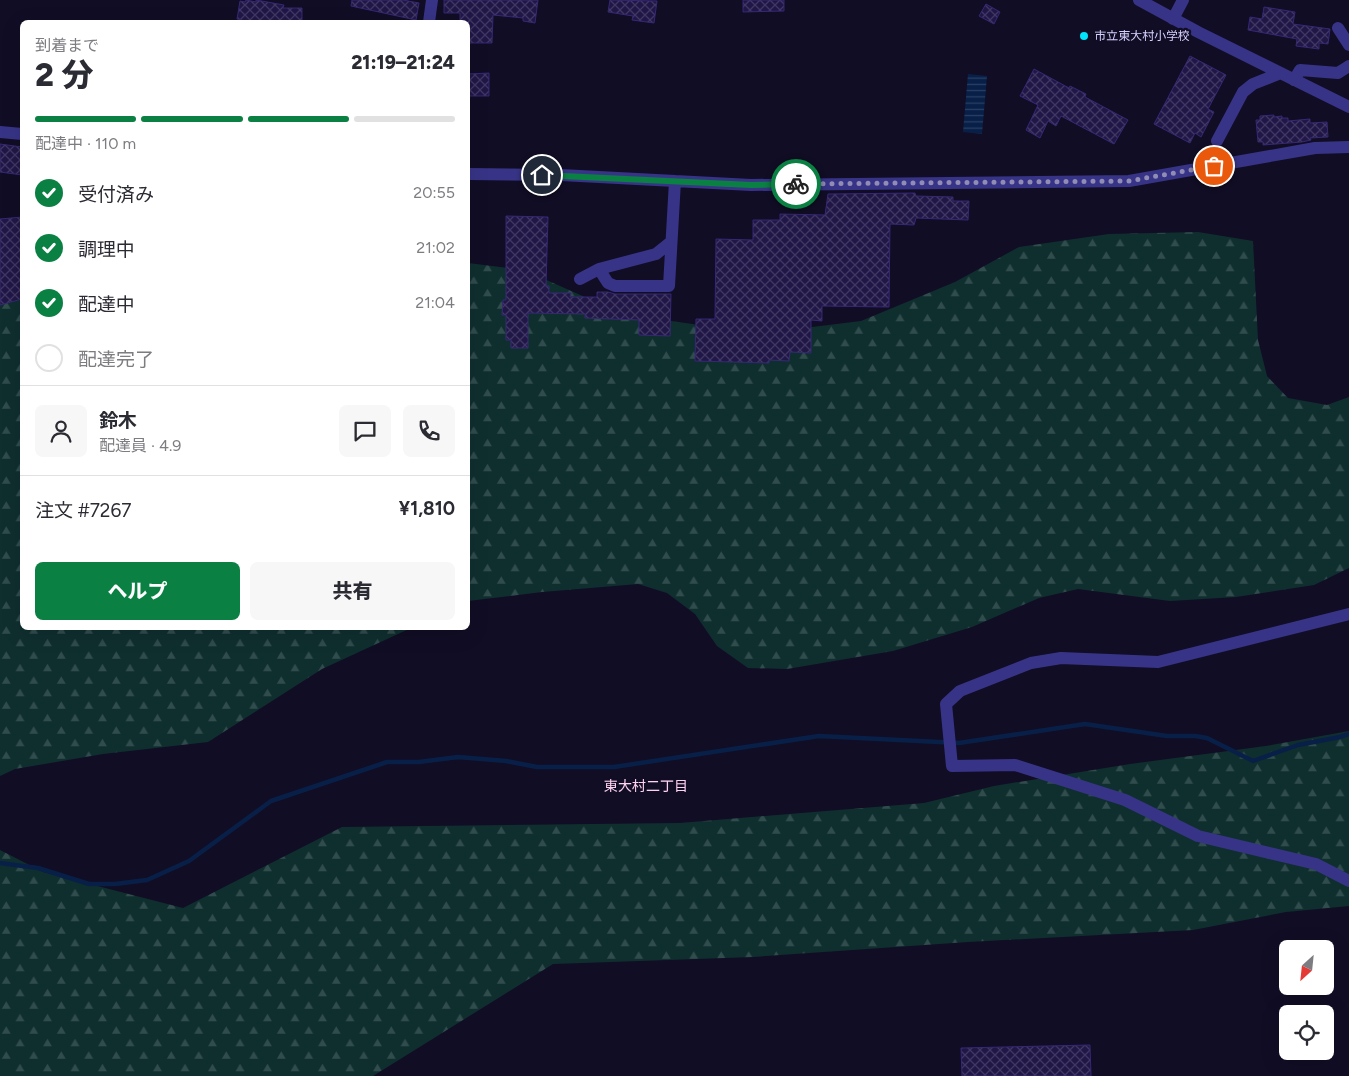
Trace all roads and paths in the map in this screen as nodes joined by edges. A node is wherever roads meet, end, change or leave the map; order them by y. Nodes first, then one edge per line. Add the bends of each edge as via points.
1 (432, 0) edge
2 (1139, 0) edge
3 (1183, 0) edge
4 (1174, 19) junction
5 (429, 20) edge
6 (1338, 28) dead end
7 (1349, 45) edge
8 (1349, 66) edge
9 (1281, 73) junction
10 (1294, 80) junction
11 (1349, 107) edge
12 (0, 132) edge
13 (20, 134) edge
14 (1217, 141) dead end
15 (1349, 147) edge
16 (470, 174) edge
17 (675, 181) junction
18 (671, 242) junction
19 (598, 269) junction
20 (580, 280) dead end
21 (1349, 614) edge
22 (1349, 881) edge

1 - 5 street
2 - 4 street
3 - 4 street
4 - 9 street
6 - 7 street
8 - 10 street via 1338,73 1300,70
9 - 10 street
9 - 14 street via 1253,84 1243,92
10 - 11 street
12 - 13 street
15 - 17 street via 1315,148 1129,181 751,185
16 - 17 street
17 - 18 street
18 - 19 street via 656,254
18 - 19 street via 669,286 615,286 608,283
19 - 20 street
21 - 22 street via 1158,662 1062,658 1031,663 960,691 946,704 952,766 1015,765 1125,800 1198,836 1316,864

